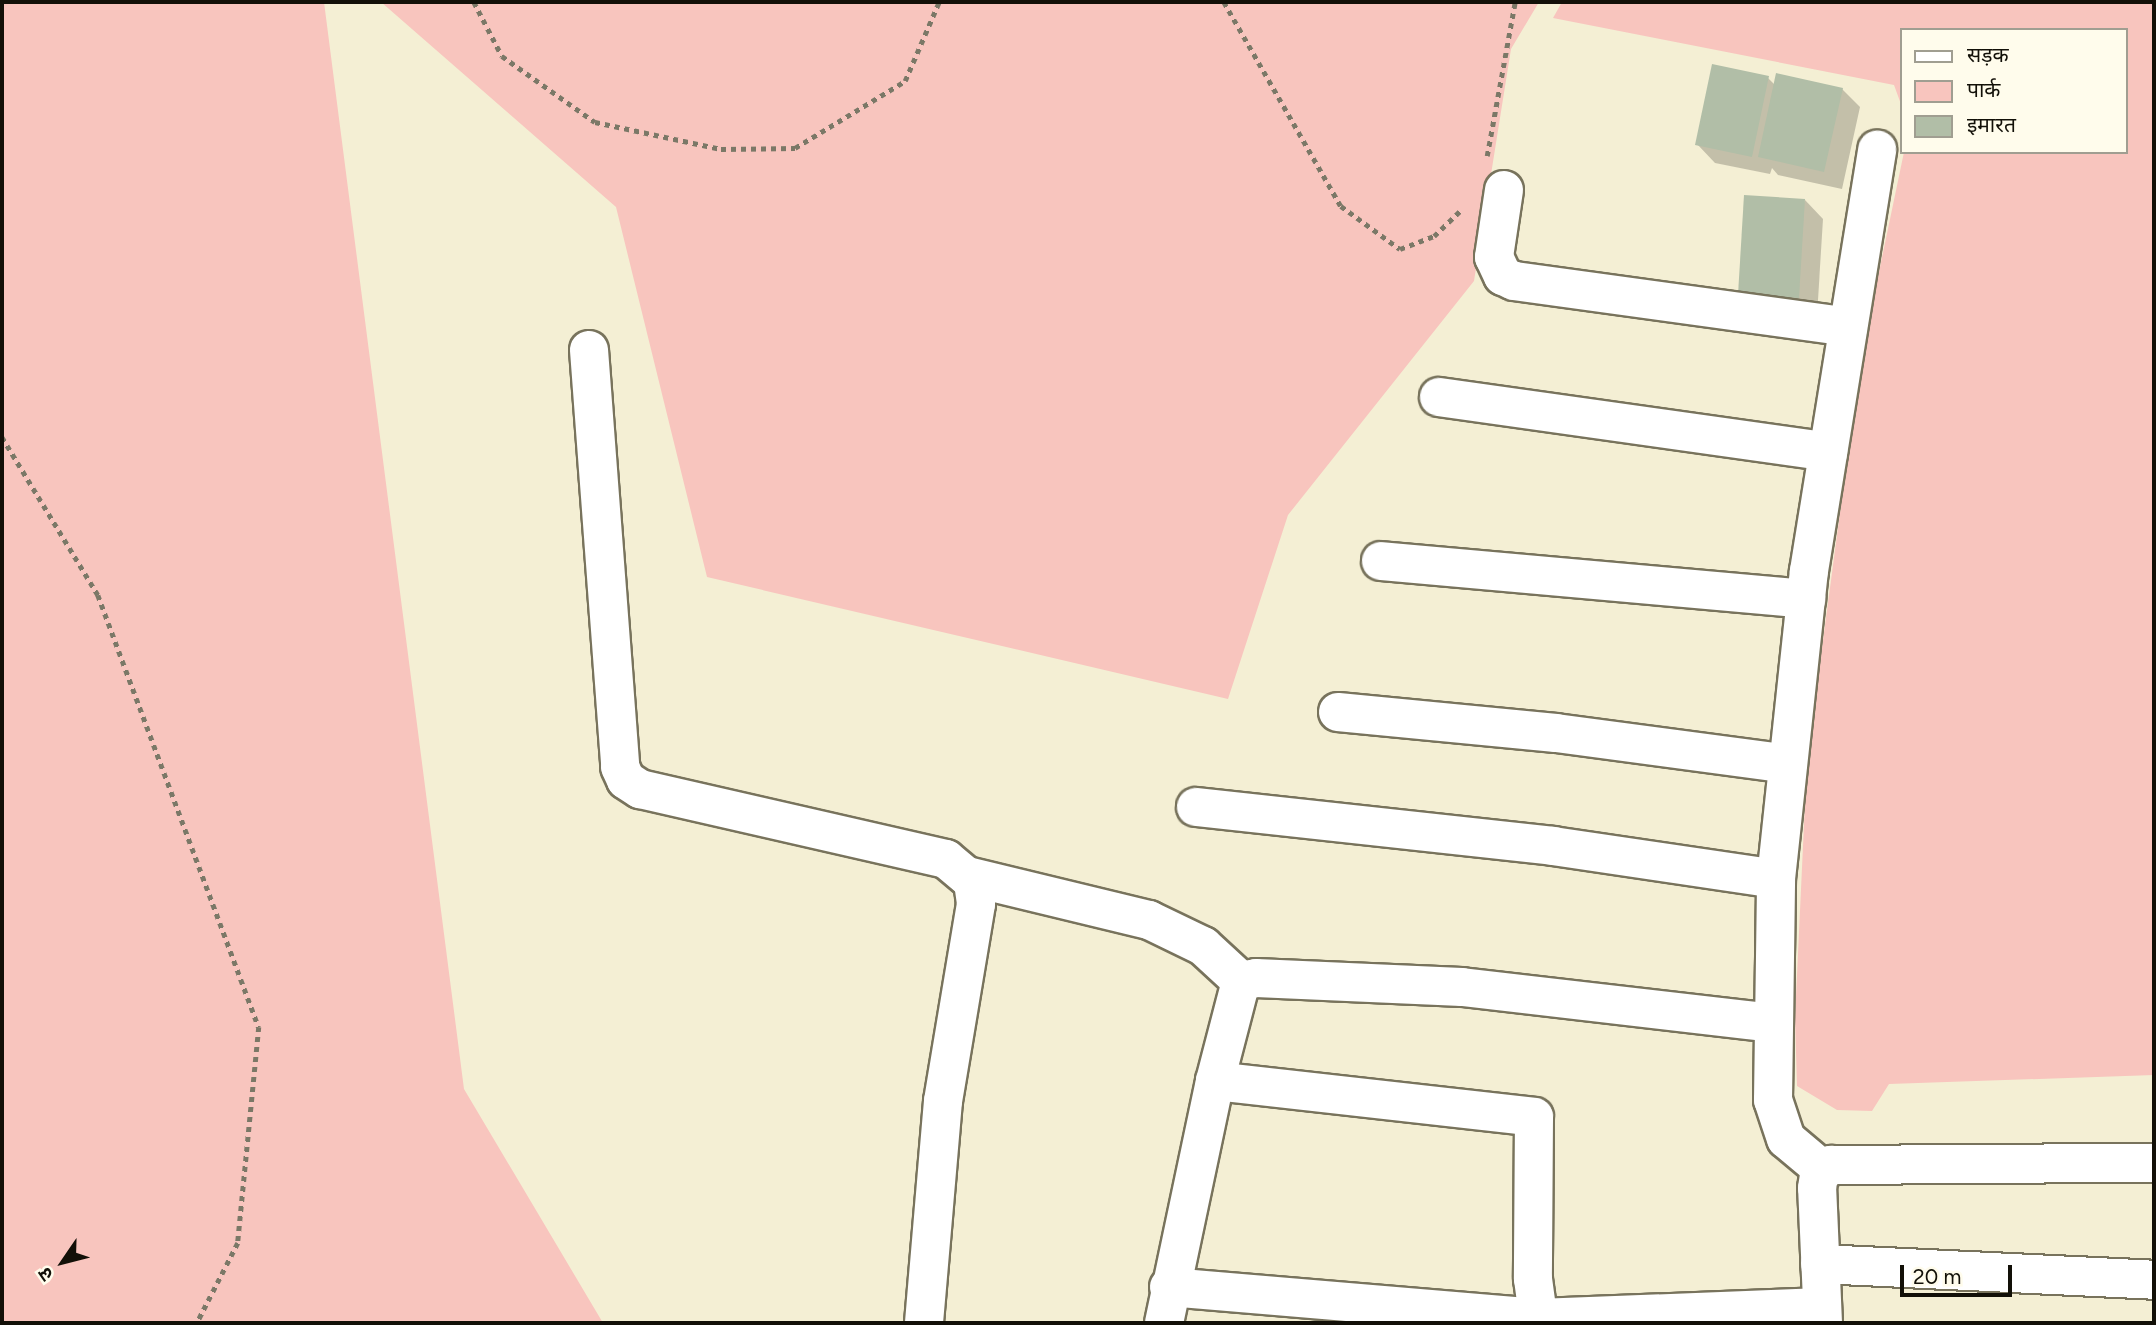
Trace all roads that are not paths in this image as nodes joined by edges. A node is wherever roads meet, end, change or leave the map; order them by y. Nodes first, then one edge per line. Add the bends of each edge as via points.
1 (1877, 149) dead end
2 (1488, 184) road end
3 (1848, 327) junction
4 (589, 350) dead end
5 (1439, 397) dead end
6 (1828, 452) junction
7 (1381, 561) dead end
8 (1805, 599) junction
9 (1338, 712) dead end
10 (1788, 764) junction
11 (1196, 807) dead end
12 (967, 876) junction
13 (1776, 879) junction
14 (1241, 981) junction
15 (1773, 1023) junction
16 (1215, 1081) junction
17 (2154, 1163) edge
18 (1823, 1170) junction
19 (1820, 1264) junction
20 (2154, 1280) edge
21 (1167, 1305) edge
22 (1822, 1315) edge
23 (1538, 1321) edge
24 (924, 1323) edge

1 - 3 street
2 - 3 street via 1494,257 1503,276 1514,281
3 - 6 street
4 - 12 street via 620,767 626,779 640,789 946,859
5 - 6 street
6 - 8 street
7 - 8 street
8 - 10 street
9 - 10 street via 1556,733
10 - 13 street
11 - 13 street via 1553,846
12 - 14 street via 1149,920 1203,946
12 - 24 street via 976,904 943,1101
13 - 15 street
14 - 15 street via 1462,986
14 - 16 street
15 - 18 street via 1776,1115 1798,1153
16 - 21 street
16 - 23 street via 1534,1117 1533,1279
17 - 18 street via 1840,1164
18 - 19 street via 1817,1188
19 - 20 street
19 - 22 street
21 - 23 street
22 - 23 street

